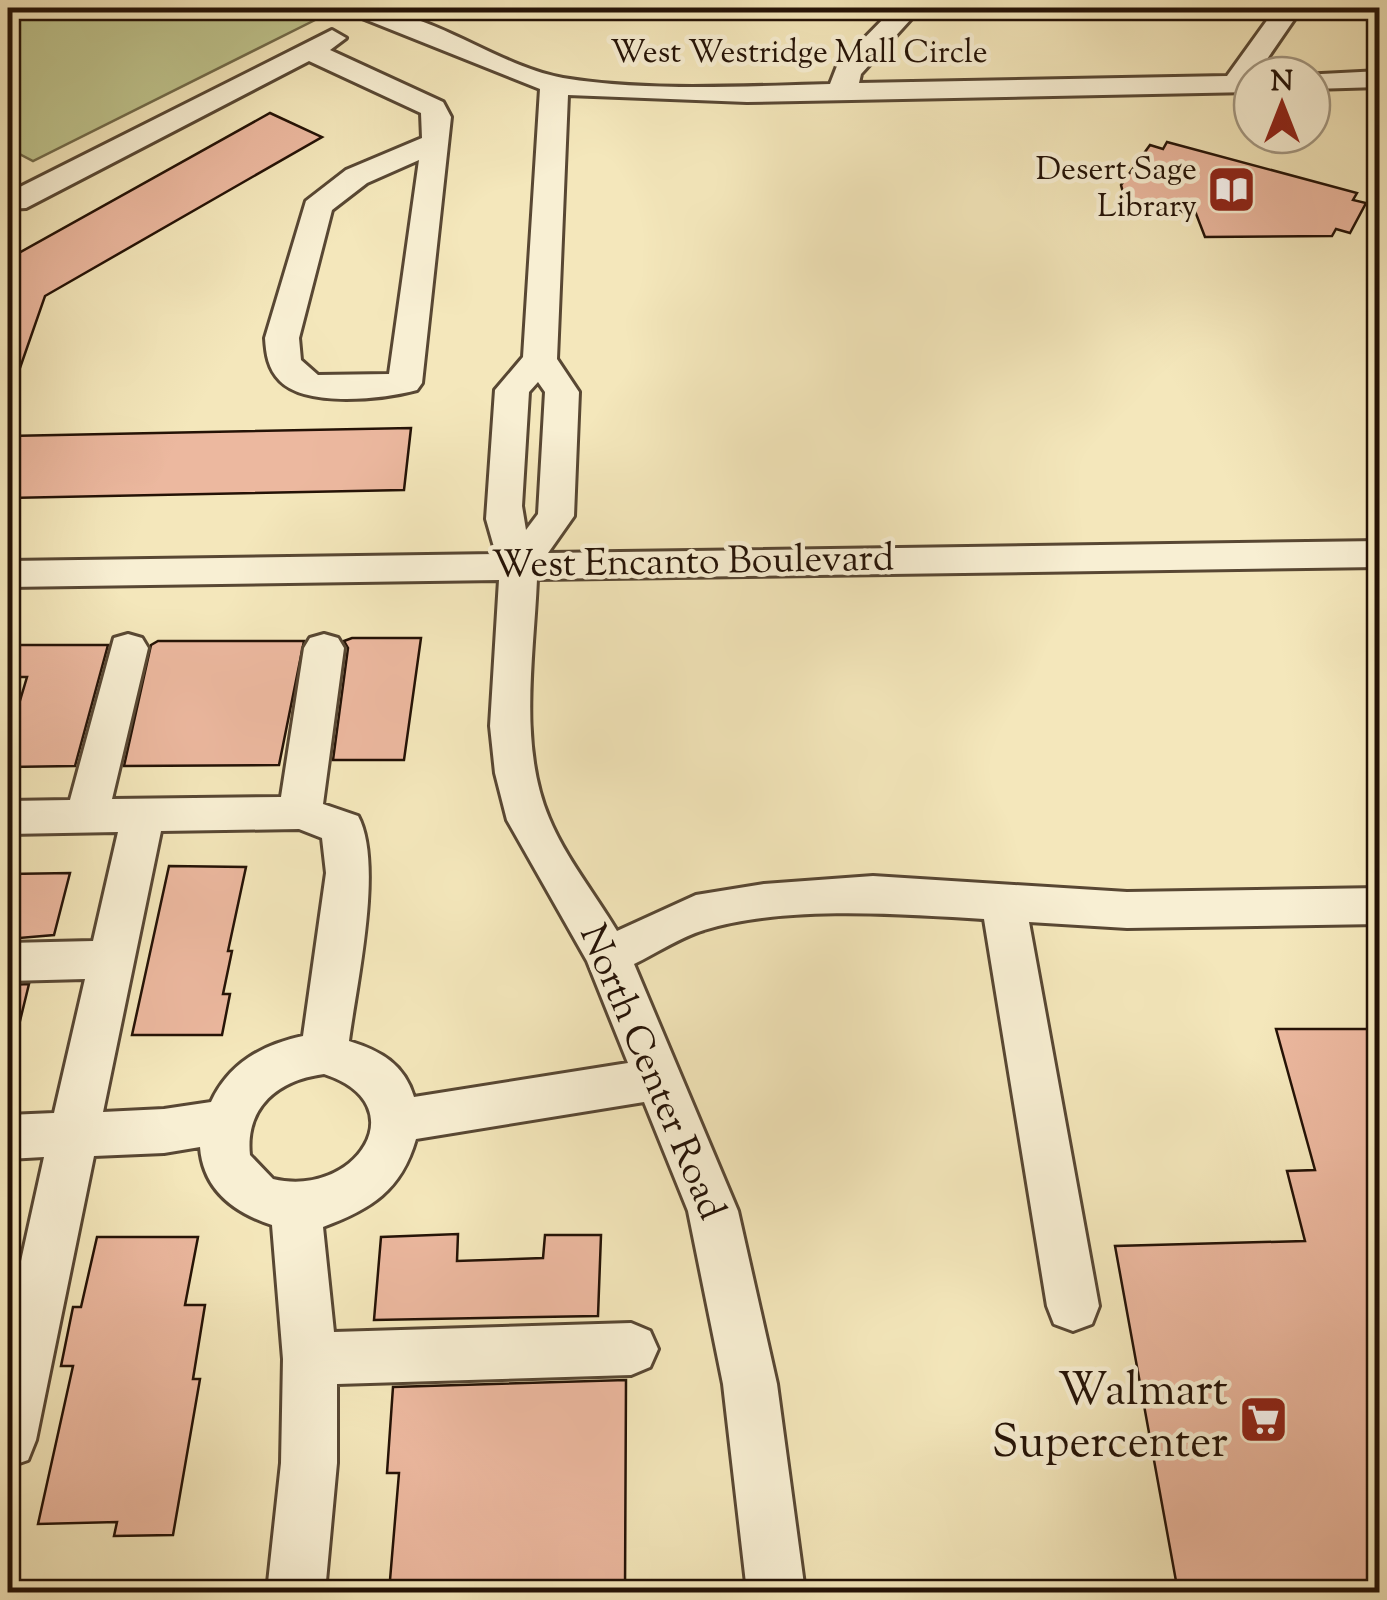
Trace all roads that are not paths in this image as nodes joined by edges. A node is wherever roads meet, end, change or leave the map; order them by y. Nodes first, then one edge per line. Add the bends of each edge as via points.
1 (908, 8) edge
2 (1289, 8) edge
3 (368, 11) edge
4 (308, 50) junction
5 (1261, 55) edge
6 (1332, 82) edge
7 (1378, 82) edge
8 (1232, 84) edge
9 (554, 85) junction
10 (843, 91) junction
11 (436, 142) junction
12 (8, 198) edge
13 (540, 359) junction
14 (1380, 554) edge
15 (520, 566) junction
16 (8, 574) edge
17 (128, 648) dead end
18 (324, 648) dead end
19 (300, 813) junction
20 (143, 815) junction
21 (87, 816) junction
22 (8, 817) edge
23 (1004, 904) junction
24 (1380, 906) edge
25 (608, 956) junction
26 (112, 960) junction
27 (8, 962) edge
28 (324, 1054) junction
29 (658, 1078) junction
30 (398, 1120) junction
31 (226, 1121) junction
32 (74, 1136) junction
33 (8, 1137) edge
34 (296, 1207) junction
35 (1073, 1306) dead end
36 (631, 1349) dead end
37 (310, 1358) junction
38 (15, 1368) edge
39 (8, 1440) edge
40 (296, 1592) edge
41 (776, 1592) edge

1 - 10 street via 847,72
2 - 5 street
3 - 4 street
3 - 9 street, West Westridge Mall Circle
4 - 11 street via 433,108
4 - 12 street via 15,202
6 - 7 street
8 - 10 street, West Westridge Mall Circle
9 - 10 street, West Westridge Mall Circle via 657,95
9 - 13 street
11 - 11 street via 405,383 319,388 302,382 280,358 318,208 357,177
13 - 15 street via 512,390 504,519
13 - 15 street via 562,392 556,516
14 - 15 street, West Encanto Boulevard
15 - 16 street, West Encanto Boulevard
15 - 25 street, North Center Road via 511,726 516,773 528,820
17 - 21 street
18 - 19 street
19 - 20 street
19 - 28 street via 343,828 348,873
20 - 21 street
20 - 26 street
21 - 22 street
23 - 24 street via 1127,910
23 - 25 street via 874,894 764,902 696,913
23 - 35 street
25 - 29 street, North Center Road
26 - 27 street
26 - 32 street
28 - 30 street via 368,1067 384,1081
28 - 31 street via 274,1066 236,1099
29 - 30 street
29 - 41 street, North Center Road via 713,1211 750,1384
30 - 34 street via 377,1171 355,1190
31 - 32 street
31 - 34 street via 223,1146 245,1189
32 - 33 street
32 - 38 street
34 - 37 street
36 - 37 street
37 - 40 street via 310,1463
38 - 39 street

